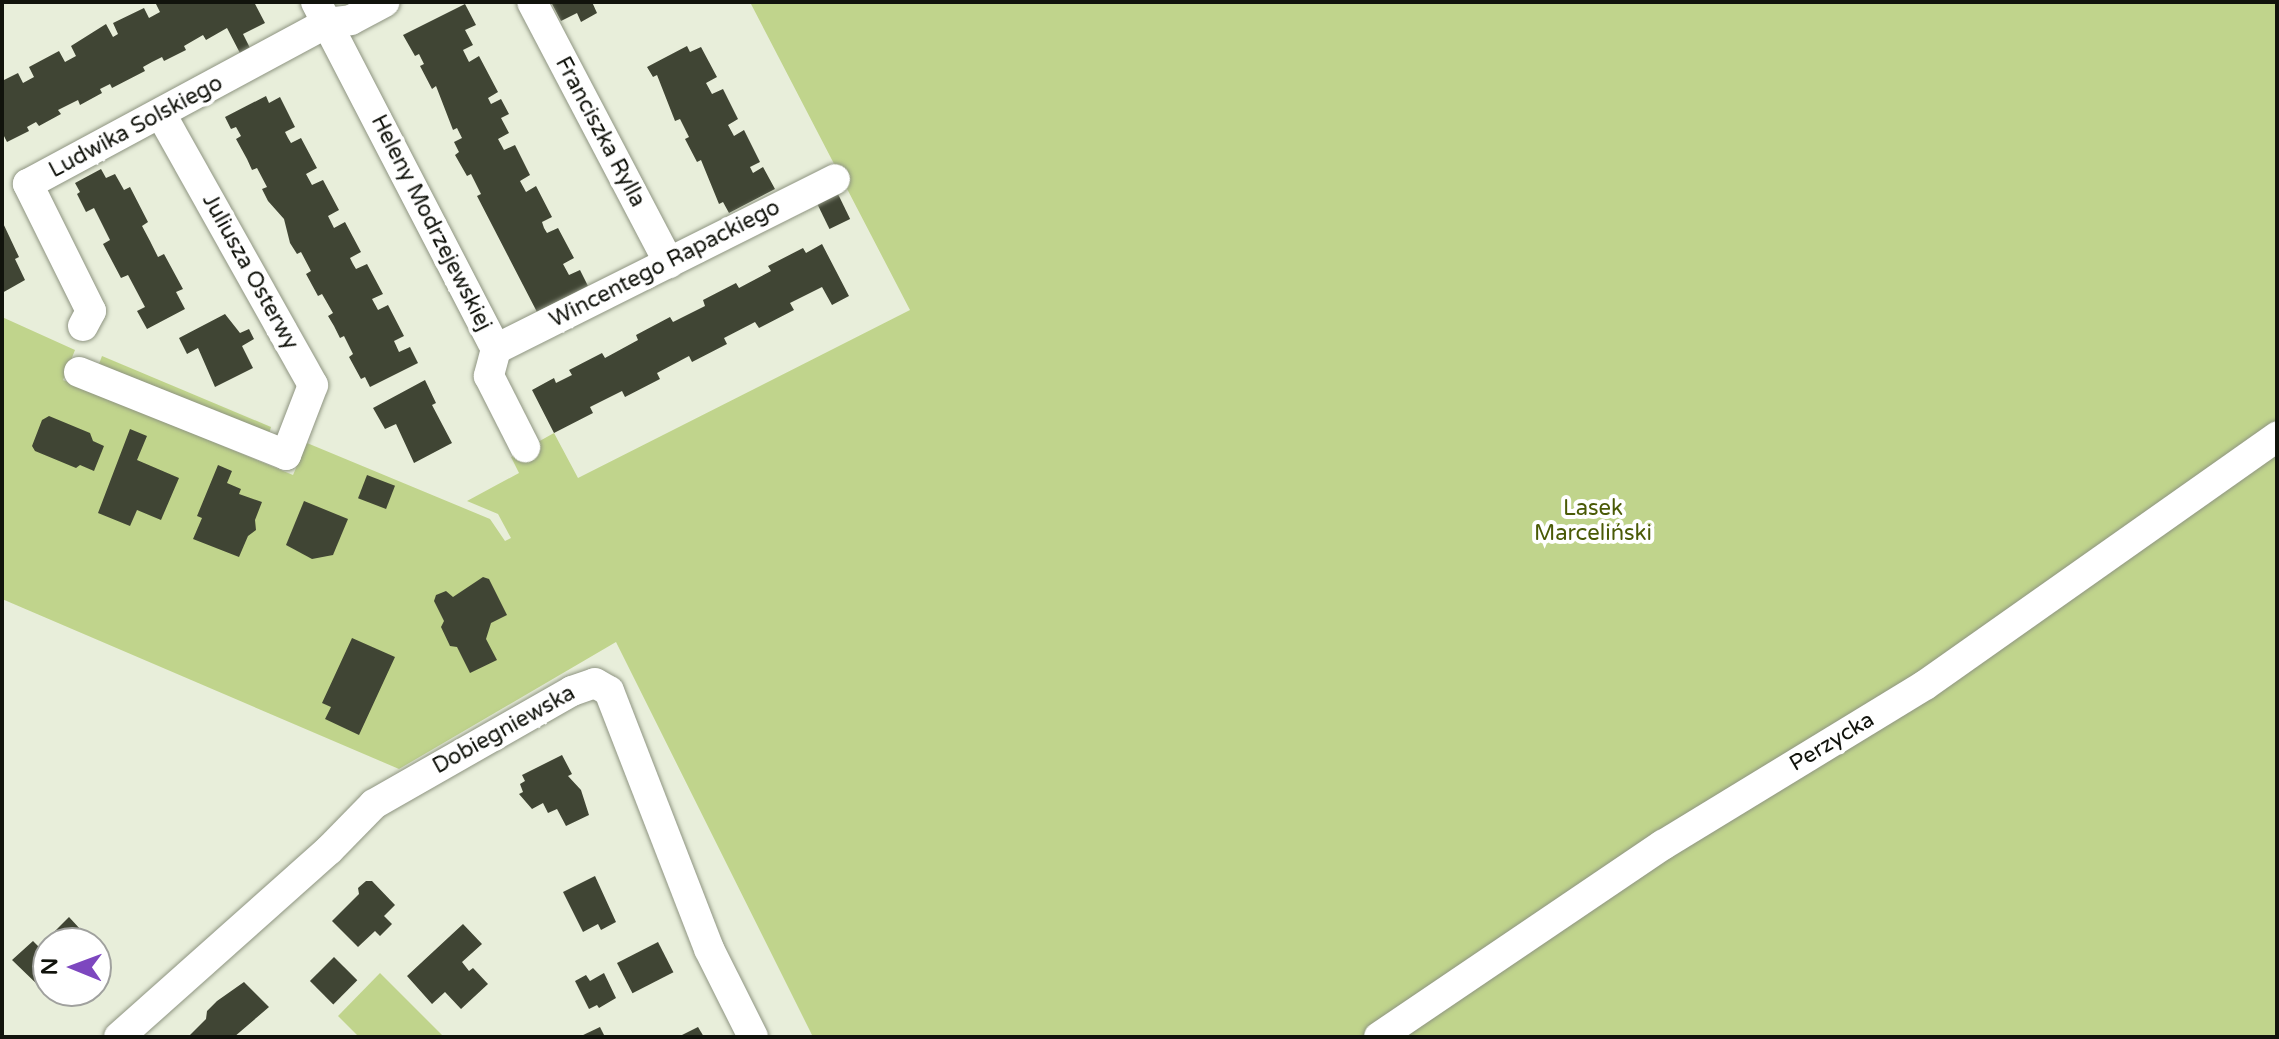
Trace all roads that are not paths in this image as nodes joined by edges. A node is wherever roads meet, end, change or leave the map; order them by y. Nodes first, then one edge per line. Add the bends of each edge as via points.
1 (385, 2) edge
2 (532, 2) edge
3 (322, 13) edge
4 (161, 114) junction
5 (835, 179) dead end
6 (669, 263) junction
7 (83, 326) dead end
8 (496, 349) junction
9 (79, 372) dead end
10 (2277, 437) edge
11 (525, 447) dead end
12 (119, 1037) edge
13 (753, 1037) edge
14 (1379, 1037) edge

1 - 3 street, Ludwika Solskiego via 351,20
2 - 6 street, Franciszka Rylla
3 - 4 street, Ludwika Solskiego
3 - 8 street, Heleny Modrzejewskiej
4 - 7 street, Ludwika Solskiego via 28,184 91,311
4 - 9 street, Juliusza Osterwy via 313,385 286,455
5 - 6 street, Wincentego Rapackiego
6 - 8 street, Wincentego Rapackiego
8 - 11 street, Heleny Modrzejewskiej via 489,376
10 - 14 street, Perzycka via 1925,685 1663,845
12 - 13 street, Dobiegniewska via 374,804 572,691 595,683 609,691 709,949

